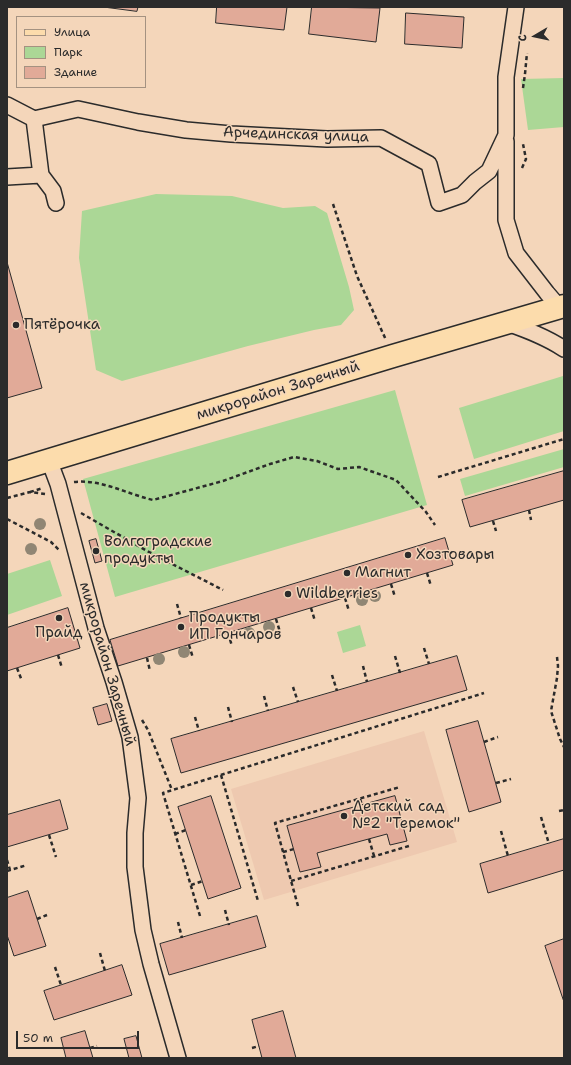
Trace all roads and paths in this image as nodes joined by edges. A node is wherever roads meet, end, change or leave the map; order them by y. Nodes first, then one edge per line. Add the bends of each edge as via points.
1 (516, 7) edge
2 (7, 105) edge
3 (34, 119) junction
4 (506, 135) junction
5 (41, 175) junction
6 (7, 177) edge
7 (56, 203) dead end
8 (333, 204) dead end
9 (561, 306) edge
10 (507, 323) junction
11 (564, 349) edge
12 (393, 356) junction
13 (564, 439) edge
14 (49, 460) junction
15 (7, 473) edge
16 (438, 477) dead end
17 (58, 484) junction
18 (7, 498) edge
19 (64, 504) junction
20 (529, 510) dead end
21 (7, 519) edge
22 (531, 520) dead end
23 (493, 521) dead end
24 (435, 525) dead end
25 (496, 531) dead end
26 (61, 552) dead end
27 (427, 573) dead end
28 (391, 584) dead end
29 (431, 586) dead end
30 (223, 590) dead end
31 (395, 597) dead end
32 (345, 598) dead end
33 (177, 604) dead end
34 (311, 608) dead end
35 (349, 611) dead end
36 (181, 618) dead end
37 (276, 619) dead end
38 (315, 622) dead end
39 (280, 632) dead end
40 (228, 633) dead end
41 (189, 645) dead end
42 (232, 646) dead end
43 (424, 648) dead end
44 (58, 655) dead end
45 (396, 656) dead end
46 (557, 657) dead end
47 (147, 658) dead end
48 (193, 658) dead end
49 (429, 664) dead end
50 (363, 666) dead end
51 (17, 668) dead end
52 (62, 668) dead end
53 (150, 671) dead end
54 (400, 673) dead end
55 (332, 675) dead end
56 (22, 681) dead end
57 (367, 682) dead end
58 (293, 687) dead end
59 (337, 691) dead end
60 (484, 693) dead end
61 (264, 696) dead end
62 (298, 702) dead end
63 (228, 707) dead end
64 (268, 711) dead end
65 (196, 717) dead end
66 (141, 718) dead end
67 (232, 722) dead end
68 (199, 731) dead end
69 (498, 737) dead end
70 (484, 742) dead end
71 (564, 747) edge
72 (221, 775) junction
73 (511, 779) dead end
74 (496, 783) dead end
75 (400, 787) dead end
76 (172, 790) junction
77 (360, 799) junction
78 (362, 806) dead end
79 (564, 810) edge
80 (560, 811) dead end
81 (541, 817) dead end
82 (186, 830) dead end
83 (501, 831) dead end
84 (175, 834) junction
85 (49, 835) dead end
86 (369, 839) dead end
87 (548, 844) dead end
88 (409, 846) dead end
89 (294, 849) dead end
90 (283, 852) junction
91 (374, 856) junction
92 (508, 856) dead end
93 (56, 857) dead end
94 (7, 860) edge
95 (27, 865) dead end
96 (8, 870) edge
97 (203, 881) dead end
98 (291, 881) junction
99 (191, 885) junction
100 (258, 901) dead end
101 (298, 906) dead end
102 (225, 910) dead end
103 (47, 915) dead end
104 (200, 916) dead end
105 (37, 919) dead end
106 (178, 922) dead end
107 (229, 925) dead end
108 (182, 938) dead end
109 (100, 953) dead end
110 (55, 967) dead end
111 (105, 970) dead end
112 (61, 985) dead end
113 (97, 1046) dead end
114 (259, 1046) dead end
115 (90, 1048) dead end
116 (252, 1048) dead end
117 (178, 1058) edge

1 - 4 street, Арчединская улица via 506,77
2 - 3 street
3 - 4 street, Арчединская улица via 78,109 186,130 327,139 381,138 430,164 439,203 462,195 490,171
3 - 5 street
4 - 9 street via 506,220 516,253 547,293
5 - 6 street
5 - 7 street via 53,191
8 - 12 path via 357,276
9 - 10 main road, микрорайон Заречный
10 - 11 street via 540,335
10 - 12 main road, микрорайон Заречный
12 - 14 main road, микрорайон Заречный
13 - 16 path
14 - 15 main road, микрорайон Заречный
14 - 17 street, микрорайон Заречный
17 - 19 street, микрорайон Заречный
17 - 24 path via 81,481 108,486 153,500 223,481 294,457 317,461 338,469 359,467 396,480
18 - 19 path via 30,492 47,494
19 - 30 path
19 - 117 street, микрорайон Заречный via 96,628 130,737 138,798 135,867 143,930
20 - 22 path
21 - 26 path via 51,542
23 - 25 path
27 - 29 path
28 - 31 path
32 - 35 path
33 - 36 path
34 - 38 path
37 - 39 path
40 - 42 path
41 - 48 path
43 - 49 path
44 - 52 path
45 - 54 path
46 - 71 path via 557,678 551,711
47 - 53 path
50 - 57 path
51 - 56 path
55 - 59 path
58 - 62 path
60 - 72 path
61 - 64 path
63 - 67 path
65 - 68 path
66 - 76 path
69 - 70 path
72 - 76 path
72 - 100 path
73 - 74 path
75 - 77 path
76 - 84 path via 163,793
77 - 78 path
77 - 90 path via 275,823
79 - 80 path
81 - 87 path
82 - 84 path
83 - 92 path
84 - 99 path
85 - 93 path
86 - 91 path
88 - 91 path
89 - 90 path
90 - 98 path
91 - 98 path
94 - 96 path
95 - 96 path
97 - 99 path
98 - 101 path
99 - 104 path
102 - 107 path
103 - 105 path
106 - 108 path
109 - 111 path
110 - 112 path
113 - 115 path
114 - 116 path

